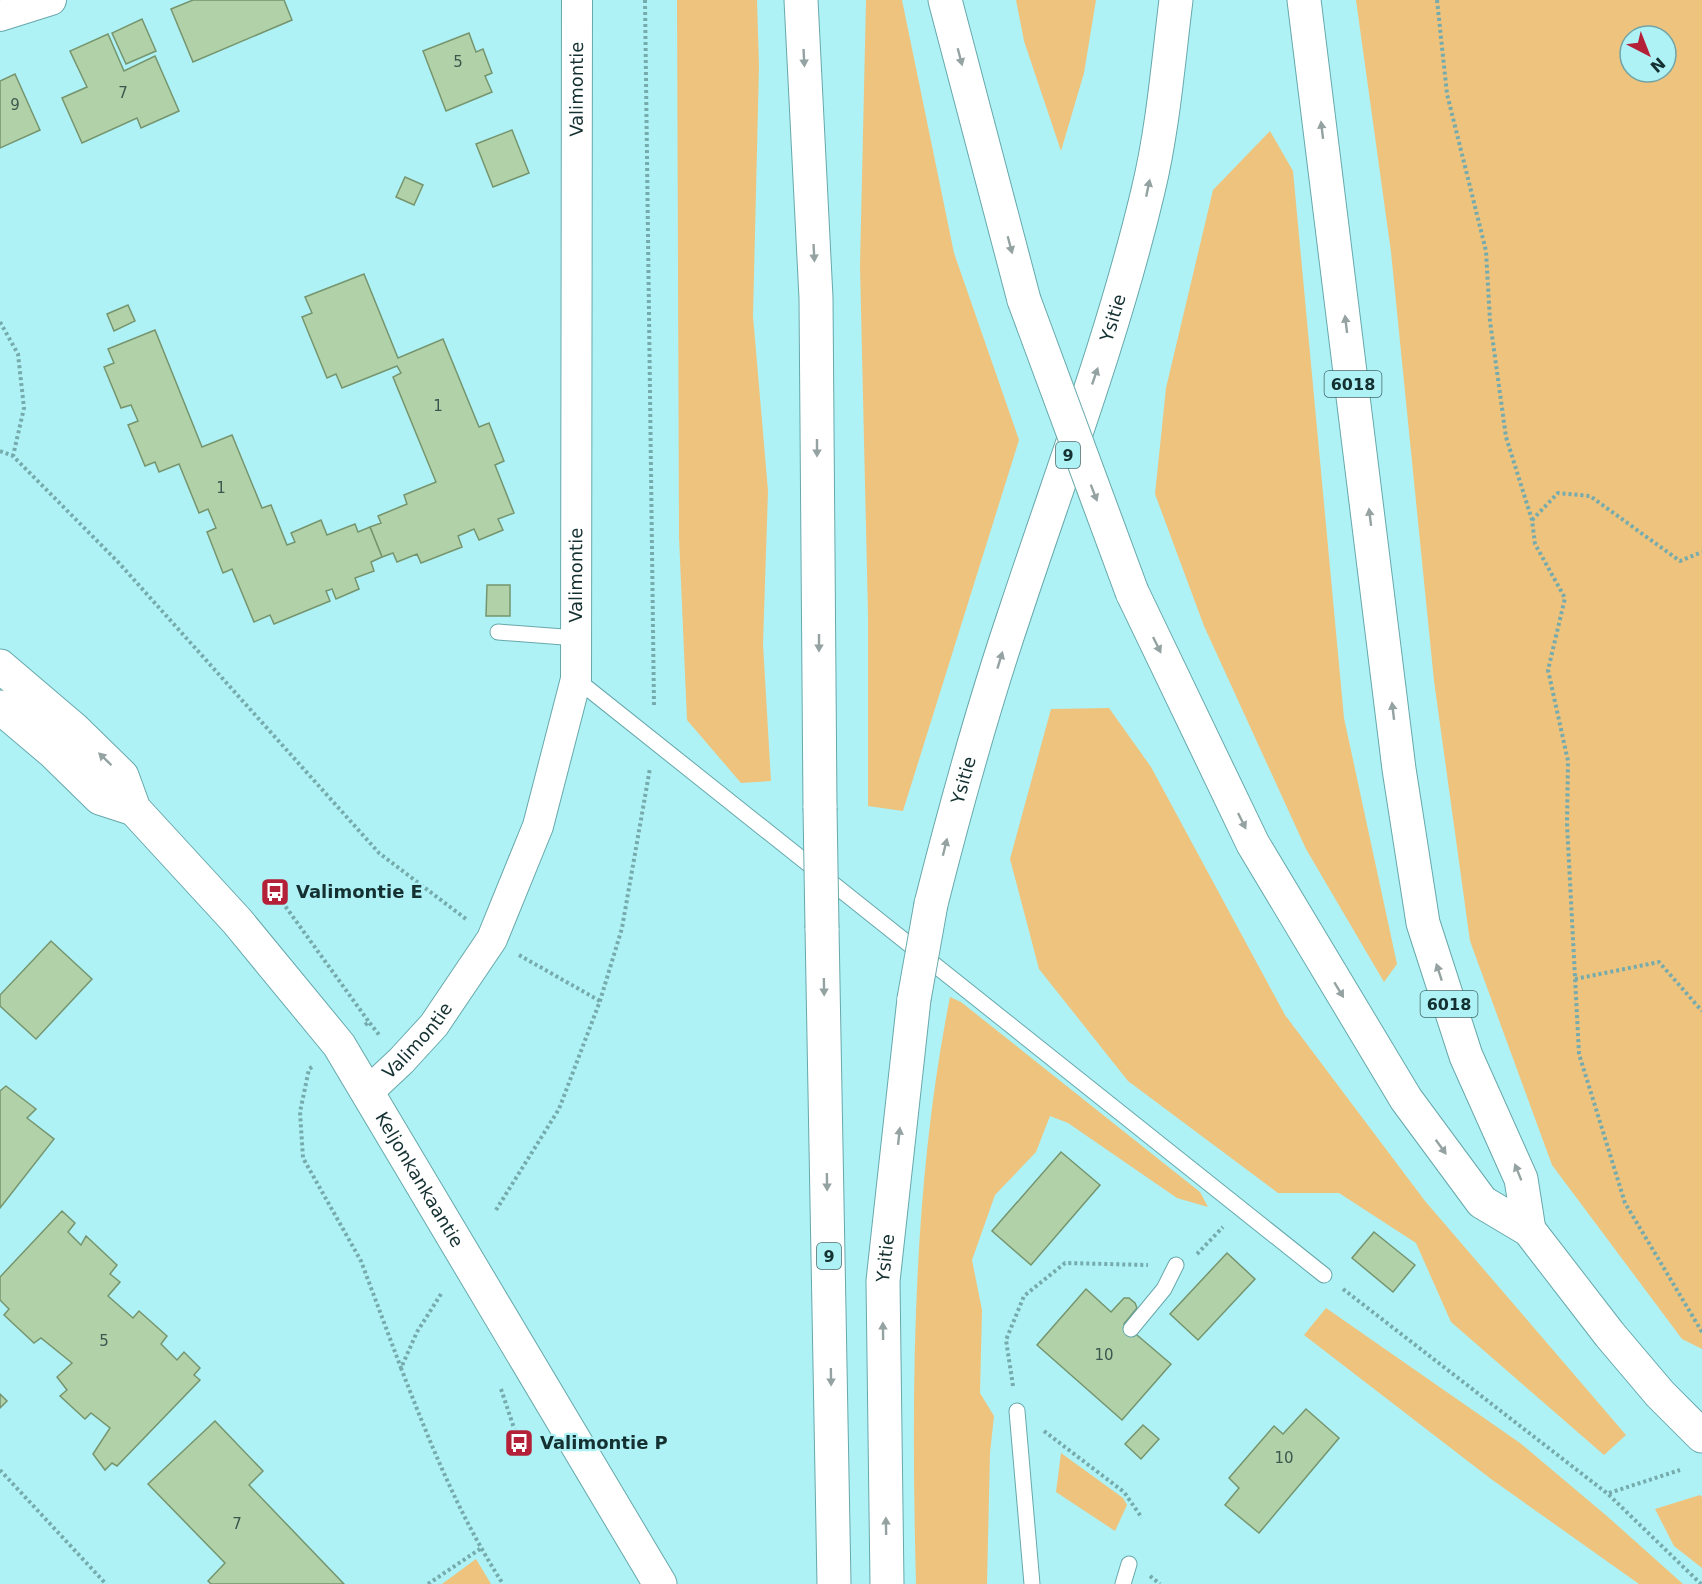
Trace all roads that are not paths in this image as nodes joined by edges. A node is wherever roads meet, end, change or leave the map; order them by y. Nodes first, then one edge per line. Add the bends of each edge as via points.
1 (51, 0) edge
2 (577, 0) edge
3 (801, 0) edge
4 (945, 0) edge
5 (1176, 0) edge
6 (1304, 0) edge
7 (0, 16) edge
8 (498, 632) dead end
9 (577, 638) junction
10 (0, 666) edge
11 (576, 679) junction
12 (0, 707) edge
13 (134, 809) junction
14 (369, 1091) junction
15 (1529, 1230) junction
16 (1176, 1265) road end
17 (1324, 1275) road end
18 (1131, 1329) dead end
19 (1017, 1411) road end
20 (1702, 1436) edge
21 (1129, 1564) dead end
22 (660, 1584) edge
23 (834, 1584) edge
24 (887, 1584) edge
25 (1032, 1584) edge
26 (1123, 1584) edge

1 - 7 street
2 - 9 street, Valimontie
3 -> 23 main road, 9, bridge via 816,298 820,808
4 -> 15 main road, 6018, bridge via 1024,300 1132,592 1253,844 1407,1099 1482,1202
24 -> 5 main road, Ysitie / 9, bridge via 883,1281 914,999 931,904 966,768 1018,601 1119,304 1149,189
15 -> 6 main road, 6018 via 1521,1179 1466,1056 1423,923 1399,769
8 - 9 lane
9 - 11 street, Valimontie
13 -> 10 main road, Keljonkankaantie via 122,776 75,729
11 - 14 street, Valimontie via 538,826 492,939 434,1024
11 - 17 lane
12 - 13 main road, Keljonkankaantie via 100,798
13 - 14 main road, Keljonkankaantie via 237,921 339,1045
14 - 22 main road, Keljonkankaantie
15 - 20 main road, 6018 via 1610,1335
16 - 18 lane via 1164,1289
19 - 25 lane
21 - 26 lane

